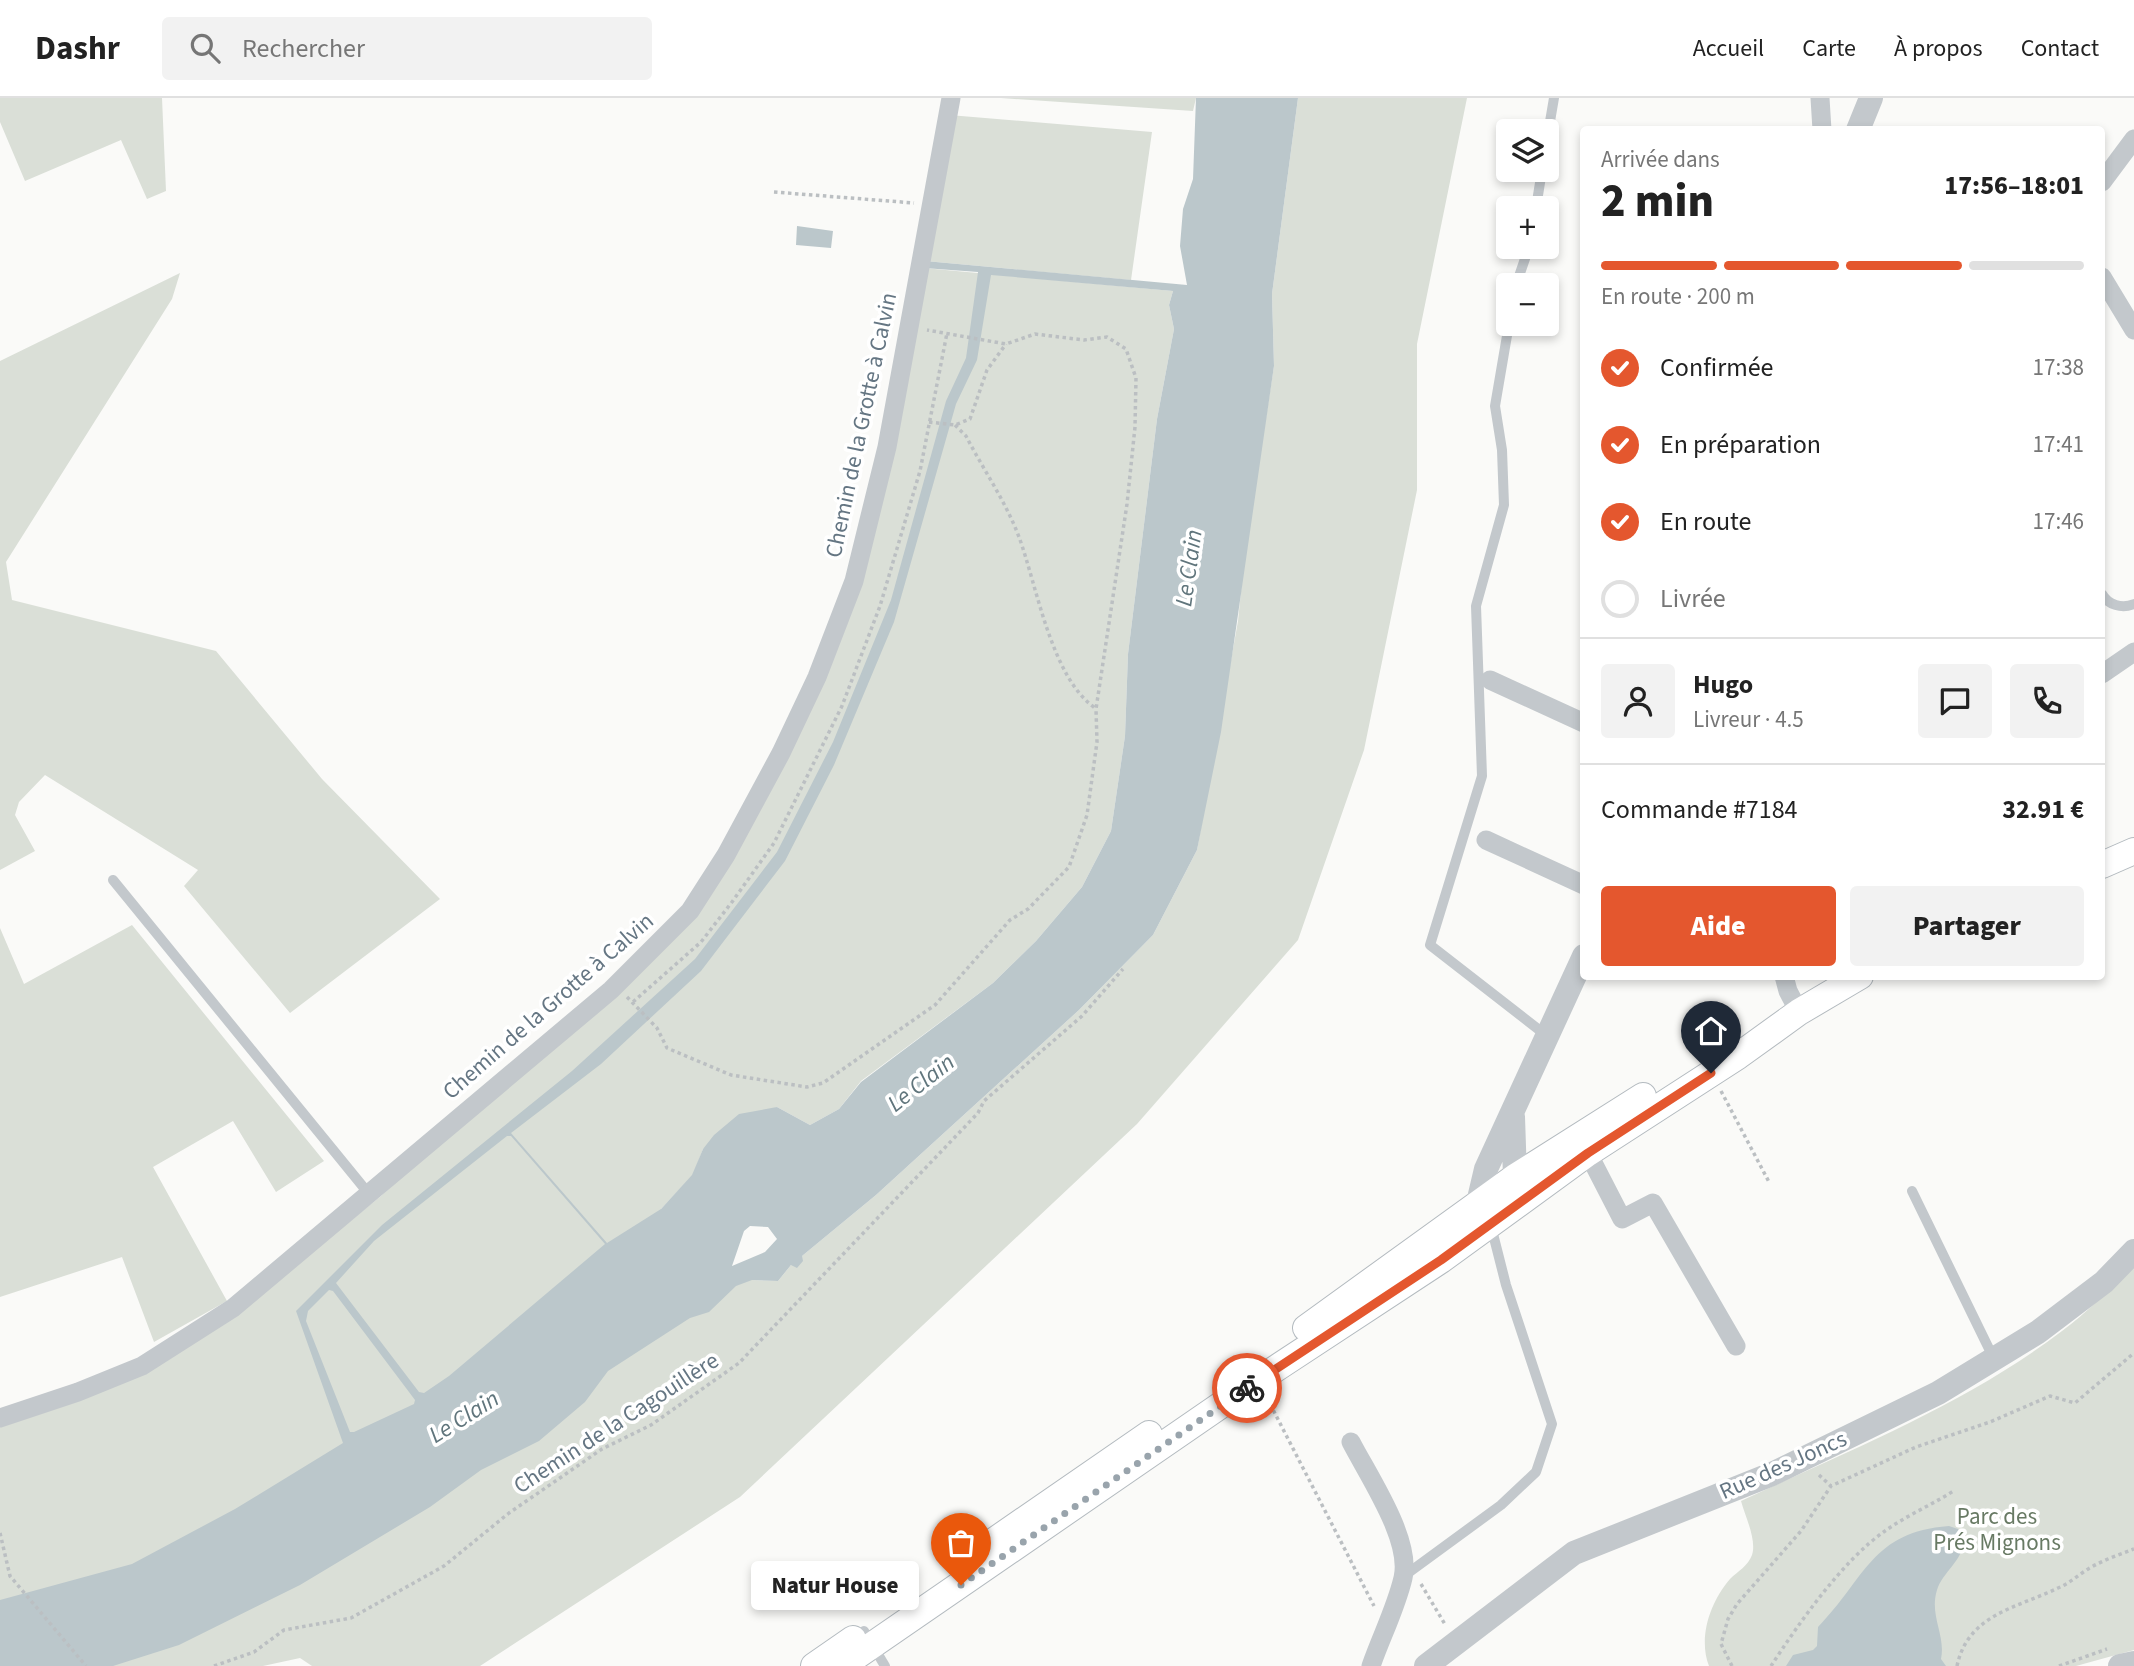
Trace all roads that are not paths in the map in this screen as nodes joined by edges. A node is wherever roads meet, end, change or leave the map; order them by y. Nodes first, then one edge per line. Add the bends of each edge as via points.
1 (951, 98) edge
2 (1554, 98) edge
3 (1820, 98) edge
4 (1871, 98) edge
5 (1550, 119) edge
6 (1822, 126) edge
7 (1860, 126) edge
8 (2134, 139) edge
9 (2105, 178) edge
10 (2105, 282) edge
11 (2134, 330) edge
12 (1507, 336) edge
13 (2105, 600) edge
14 (2134, 604) edge
15 (2134, 652) edge
16 (2105, 672) edge
17 (1490, 680) dead end
18 (1580, 721) edge
19 (2134, 836) edge
20 (1486, 840) dead end
21 (2105, 848) edge
22 (2134, 851) edge
23 (2105, 864) edge
24 (113, 880) dead end
25 (1580, 883) edge
26 (1580, 965) edge
27 (1822, 980) edge
28 (1846, 980) edge
29 (1792, 996) edge
30 (1548, 1036) junction
31 (1513, 1115) junction
32 (1588, 1153) junction
33 (1516, 1177) junction
34 (1912, 1191) dead end
35 (369, 1194) junction
36 (1485, 1214) junction
37 (2134, 1251) edge
38 (1359, 1302) junction
39 (1736, 1346) dead end
40 (1994, 1359) junction
41 (0, 1418) edge
42 (1351, 1442) dead end
43 (1081, 1492) junction
44 (1408, 1573) junction
45 (874, 1647) edge
46 (2114, 1657) edge
47 (2134, 1663) edge
48 (814, 1666) edge
49 (842, 1666) edge
50 (1371, 1666) edge
51 (1426, 1666) edge

1 - 35 street, Chemin de la Grotte à Calvin via 887,447 854,581 786,743 690,911 616,985
2 - 5 lane
3 - 6 street
4 - 7 street
8 - 9 street
10 - 11 street
12 - 30 lane via 1495,406 1504,505 1476,606 1482,776 1430,944
13 - 14 lane via 2117,606
15 - 16 street
17 - 18 street
19 - 21 main road
20 - 25 street
22 - 23 main road
24 - 35 lane
26 - 30 street
27 - 29 main road
28 - 29 main road
29 - 32 main road via 1711,1073
29 - 33 main road
30 - 31 street
31 - 33 street
31 - 36 street via 1486,1169
32 - 36 main road
32 - 39 street via 1622,1219 1653,1203
33 - 36 main road
34 - 40 lane
35 - 41 street, Chemin de la Grotte à Calvin via 233,1308 142,1366
36 - 38 main road
36 - 44 lane via 1552,1424 1535,1472 1501,1505
37 - 40 street, Rue des Joncs via 2104,1282
38 - 43 main road
38 - 43 main road via 1258,1380
40 - 51 street, Rue des Joncs via 1938,1393 1772,1474 1574,1553
42 - 44 street via 1401,1545
43 - 45 main road
43 - 45 main road via 920,1607
44 - 50 street
45 - 48 main road
45 - 49 main road
46 - 47 street

